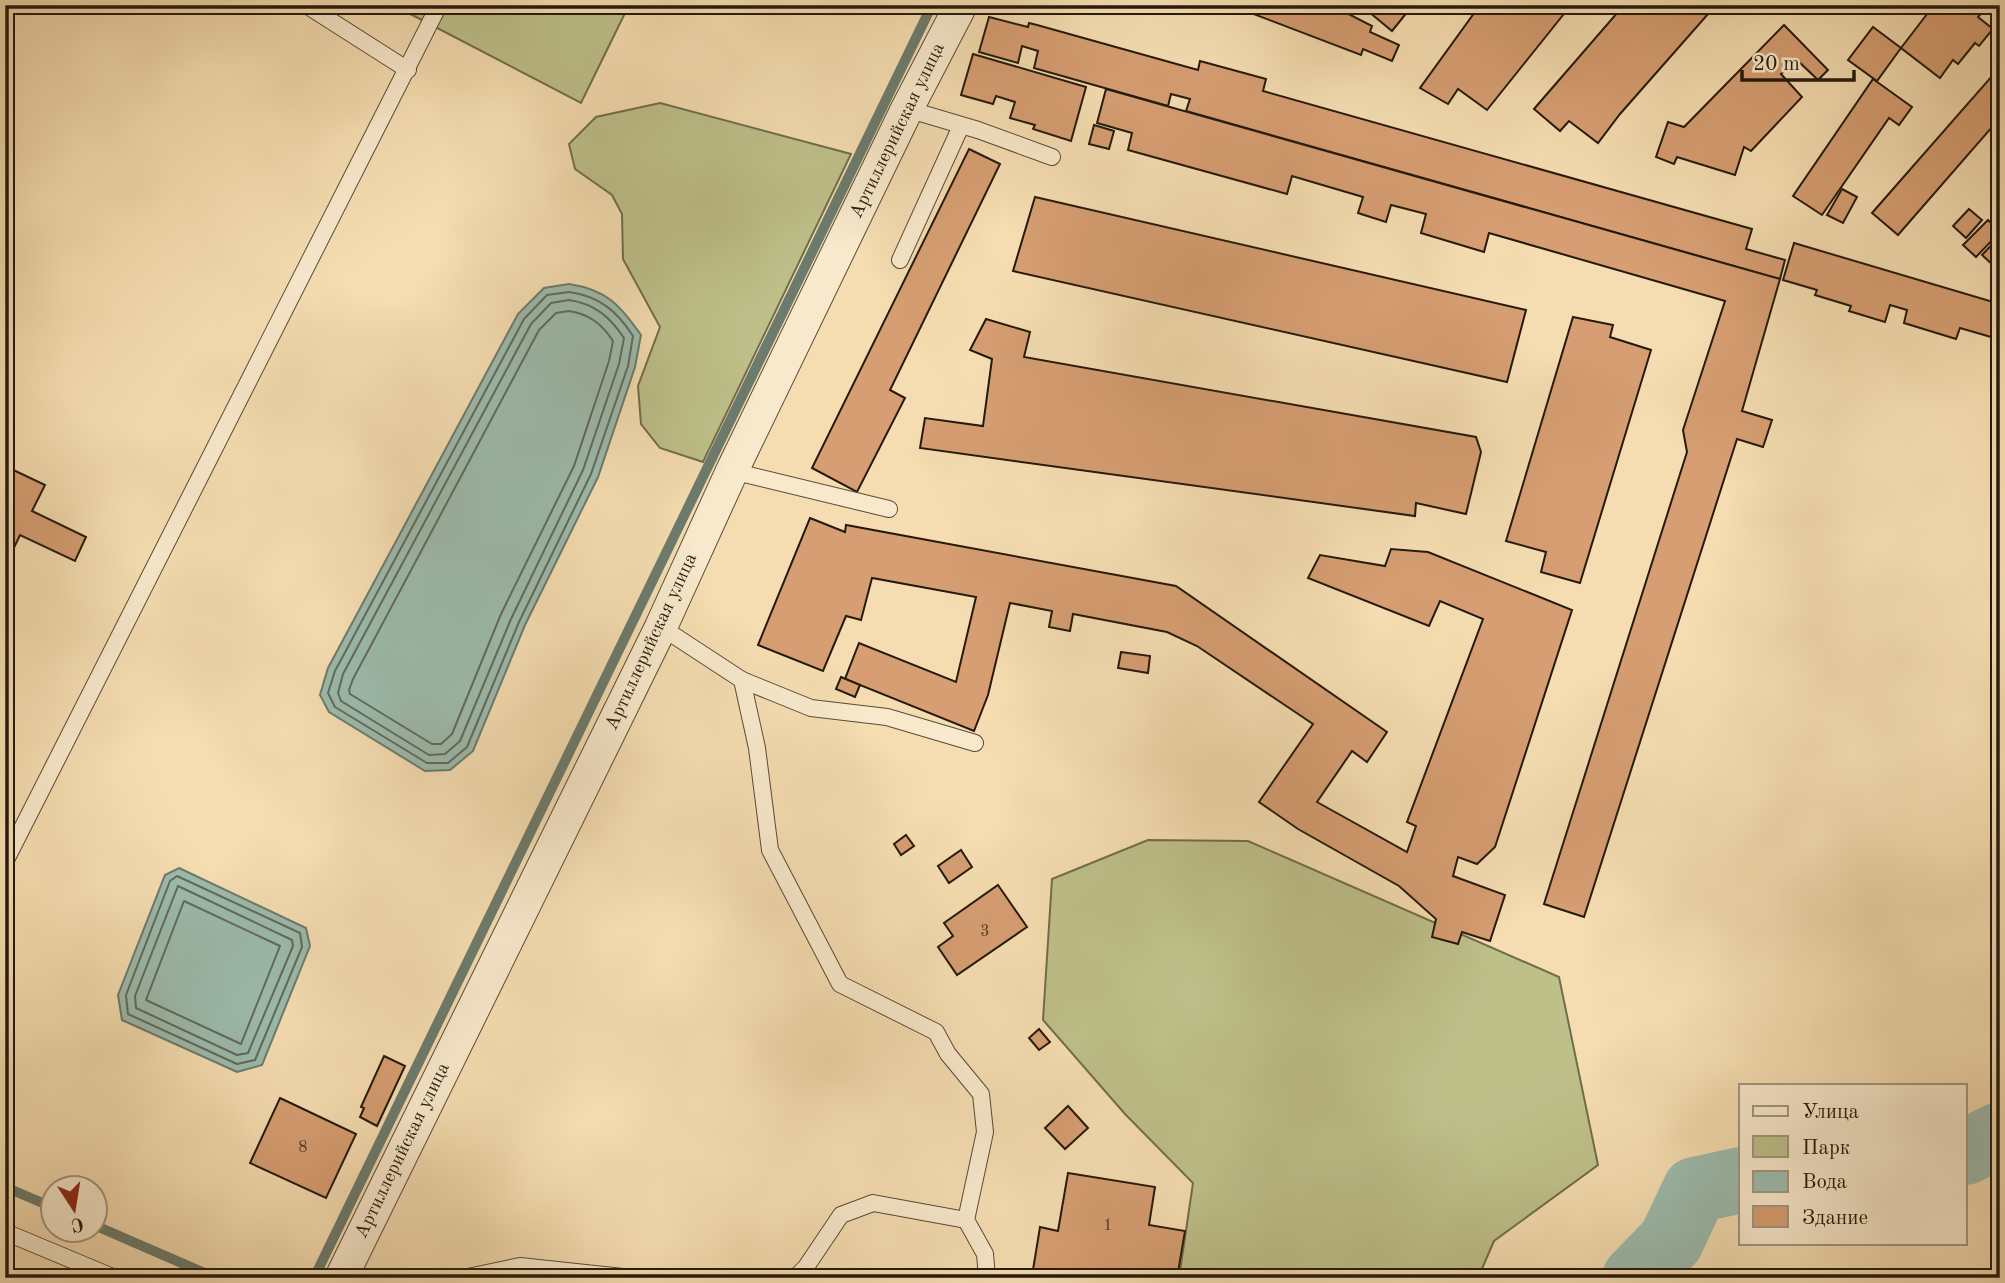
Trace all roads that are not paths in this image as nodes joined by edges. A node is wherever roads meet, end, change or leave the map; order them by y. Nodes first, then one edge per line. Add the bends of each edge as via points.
1 (306, 5) edge
2 (439, 5) edge
3 (961, 5) edge
4 (408, 70) junction
5 (907, 109) junction
6 (961, 126) junction
7 (1052, 157) dead end
8 (900, 260) dead end
9 (732, 471) junction
10 (889, 509) dead end
11 (661, 627) junction
12 (742, 680) junction
13 (975, 743) dead end
14 (5, 862) edge
15 (966, 1220) junction
16 (5, 1232) edge
17 (115, 1278) edge
18 (341, 1278) edge
19 (463, 1278) edge
20 (632, 1278) edge
21 (795, 1278) edge
22 (987, 1278) edge

1 - 4 lane
2 - 4 lane
3 - 5 street, Артиллерийская улица
4 - 14 lane
5 - 6 lane
5 - 9 street, Артиллерийская улица
6 - 7 lane
6 - 8 lane
9 - 10 lane
9 - 11 street, Артиллерийская улица
11 - 12 lane
11 - 18 street, Артиллерийская улица
12 - 13 lane via 811,708 887,717
12 - 15 lane via 757,748 770,850 840,984 936,1032 981,1094 985,1132
15 - 21 lane via 873,1203 841,1215
15 - 22 lane via 985,1254
16 - 17 lane
19 - 20 lane via 520,1266

